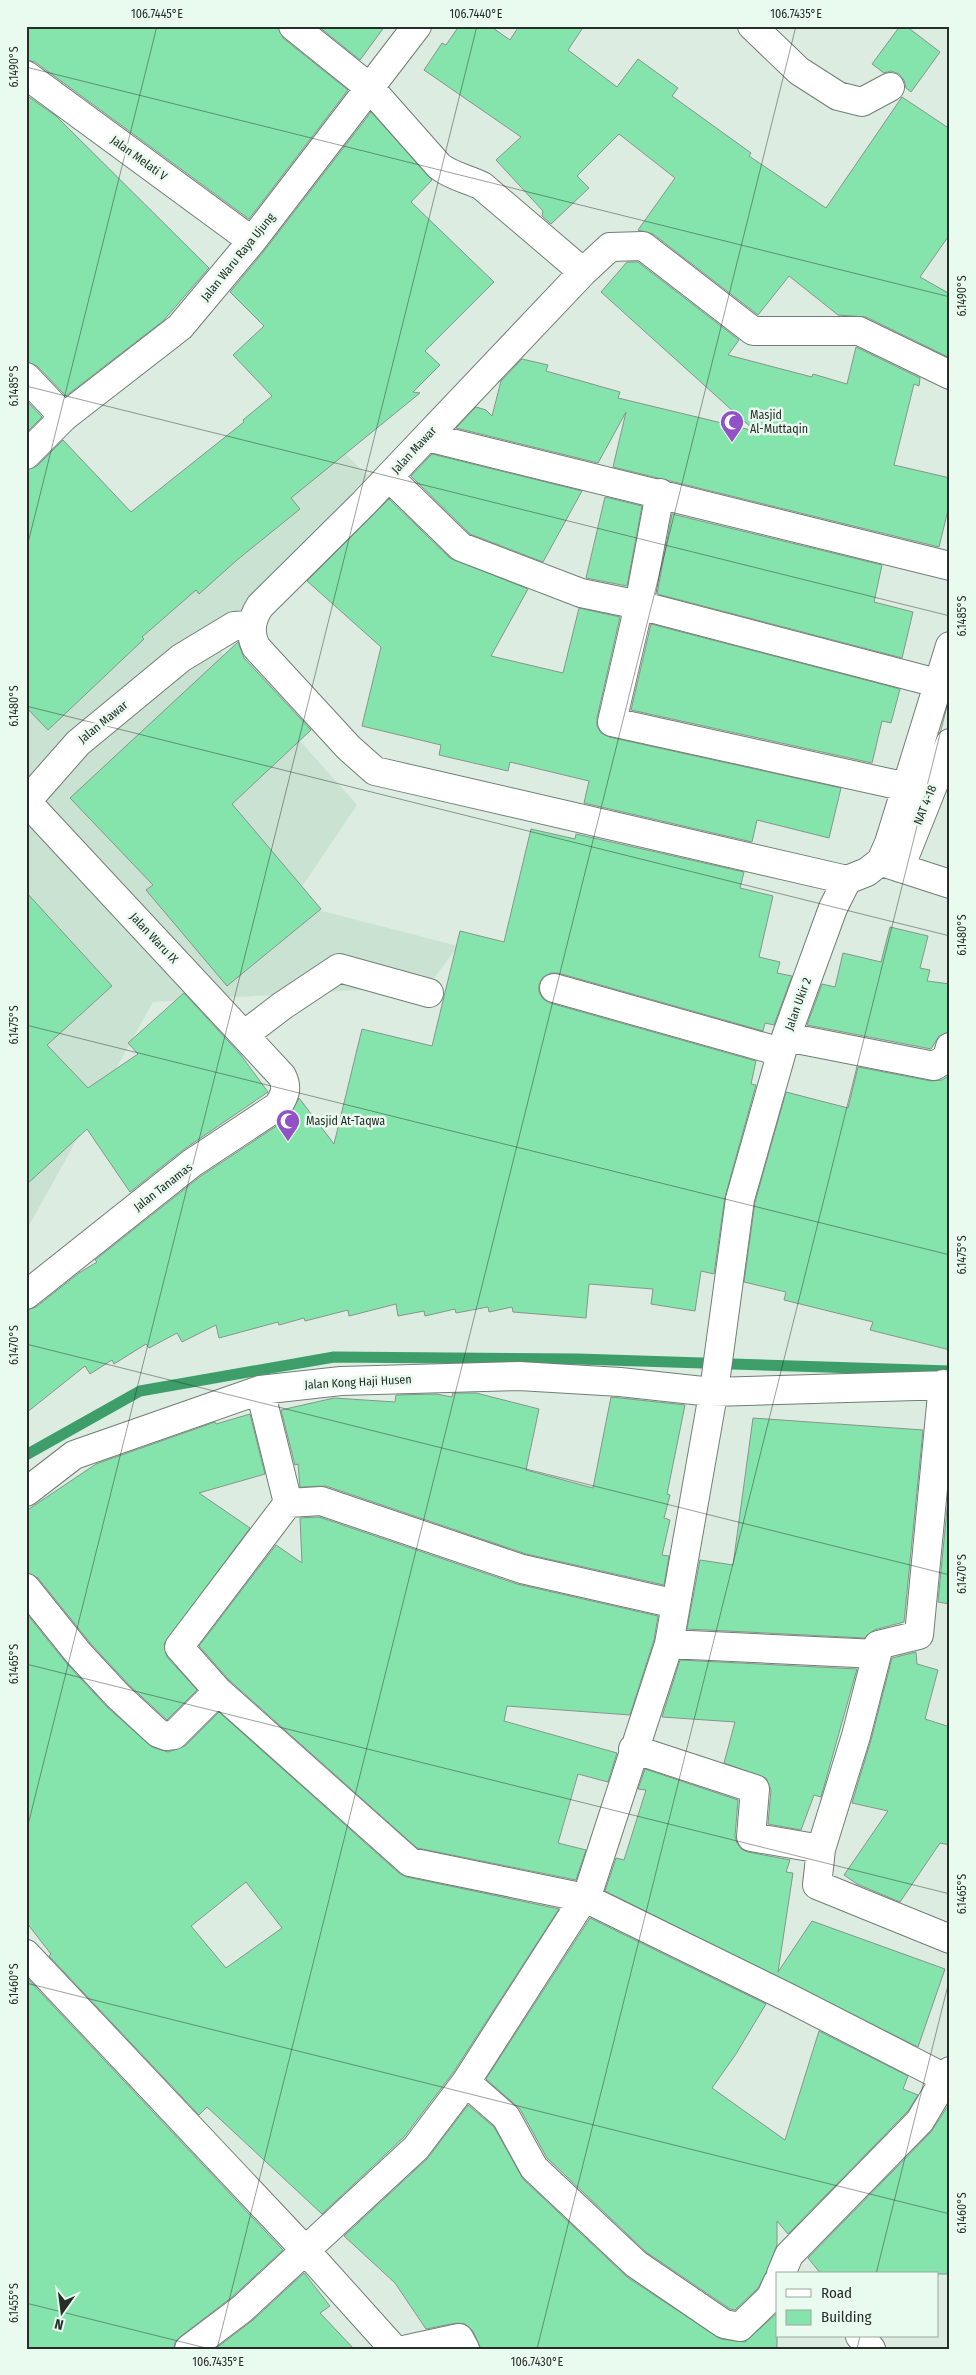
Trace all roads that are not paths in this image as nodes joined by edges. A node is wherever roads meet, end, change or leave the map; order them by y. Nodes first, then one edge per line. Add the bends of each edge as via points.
1 (293, 26) edge
2 (417, 26) edge
3 (752, 26) edge
4 (26, 74) edge
5 (890, 87) dead end
6 (370, 88) junction
7 (252, 241) junction
8 (583, 272) junction
9 (950, 375) edge
10 (26, 377) edge
11 (64, 417) junction
12 (427, 437) junction
13 (26, 455) edge
14 (389, 477) junction
15 (660, 494) junction
16 (950, 566) edge
17 (639, 605) junction
18 (251, 625) junction
19 (950, 646) edge
20 (937, 683) junction
21 (950, 743) edge
22 (908, 787) junction
23 (26, 801) edge
24 (891, 864) junction
25 (847, 880) junction
26 (950, 884) edge
27 (554, 988) dead end
28 (429, 993) dead end
29 (244, 1035) junction
30 (783, 1044) junction
31 (950, 1047) edge
32 (282, 1076) joint
33 (26, 1295) edge
34 (946, 1385) edge
35 (714, 1388) junction
36 (260, 1390) junction
37 (26, 1492) edge
38 (288, 1503) junction
39 (26, 1588) edge
40 (676, 1604) junction
41 (669, 1644) junction
42 (877, 1654) junction
43 (218, 1691) junction
44 (633, 1749) junction
45 (821, 1849) junction
46 (585, 1898) junction
47 (950, 1939) edge
48 (26, 1954) edge
49 (947, 2075) edge
50 (466, 2082) junction
51 (305, 2250) junction
52 (792, 2268) edge
53 (776, 2285) edge
54 (862, 2338) edge
55 (189, 2349) edge
56 (394, 2349) edge
57 (408, 2349) edge
58 (465, 2349) edge
59 (871, 2349) edge

1 - 6 street
2 - 6 street, Jalan Waru Raya Ujung
3 - 5 street via 799,72 838,96 862,102
4 - 7 street, Jalan Melati V
6 - 7 street, Jalan Waru Raya Ujung
6 - 8 street via 439,166 448,173 482,186
7 - 11 street, Jalan Waru Raya Ujung via 180,327
8 - 9 street, Jalan Mawar via 610,246 643,246 752,331 859,331
8 - 12 street, Jalan Mawar
10 - 11 street
11 - 13 street, Jalan Waru Raya Ujung
12 - 14 street, Jalan Mawar
12 - 15 street
14 - 17 street via 461,547 581,593
14 - 18 street, Jalan Mawar via 260,606
15 - 16 street
15 - 17 street
17 - 20 street
17 - 22 street via 612,722
18 - 23 street, Jalan Mawar via 234,626 181,658 78,743
18 - 25 street via 256,647 349,748 376,771
19 - 20 street
20 - 22 street
21 - 24 street, NAT 4-18
22 - 24 street
23 - 29 street, Jalan Waru IX
24 - 25 street
24 - 26 street
25 - 30 street, Jalan Ukir 2 via 832,908
27 - 30 street
28 - 29 street via 339,968
29 - 32 street, Jalan Waru IX
30 - 31 street via 934,1066 947,1058
30 - 35 street, Jalan Ukir 2 via 740,1198
32 - 33 street, Jalan Tanamas via 286,1090 278,1106 192,1163
34 - 35 street, Jalan Kong Haji Husen
34 - 42 street via 919,1635 878,1645
35 - 36 street, Jalan Kong Haji Husen via 519,1376 341,1381
35 - 40 street, Jalan Ukir 2
36 - 37 street, Jalan Kong Haji Husen via 74,1455
36 - 38 street
38 - 40 street via 321,1501 522,1569
38 - 43 street via 179,1647
39 - 43 street via 79,1654 158,1733 174,1735
40 - 41 street, Jalan Ukir 2
41 - 42 street
41 - 44 street, Jalan Ukir 2
42 - 45 street
43 - 46 street via 410,1862
44 - 45 street via 755,1789 750,1837
44 - 46 street, Jalan Ukir 2
45 - 47 street via 817,1885
46 - 49 street
46 - 50 street, Jalan Ukir 2
48 - 51 street
49 - 52 street via 920,2121
50 - 51 street, Jalan Ukir 2 via 416,2148
50 - 53 street via 506,2116 534,2168 636,2264 724,2324 740,2327 771,2297
51 - 55 street, Jalan Ukir 2 via 242,2309
51 - 56 street
54 - 59 street
57 - 58 street via 458,2338

